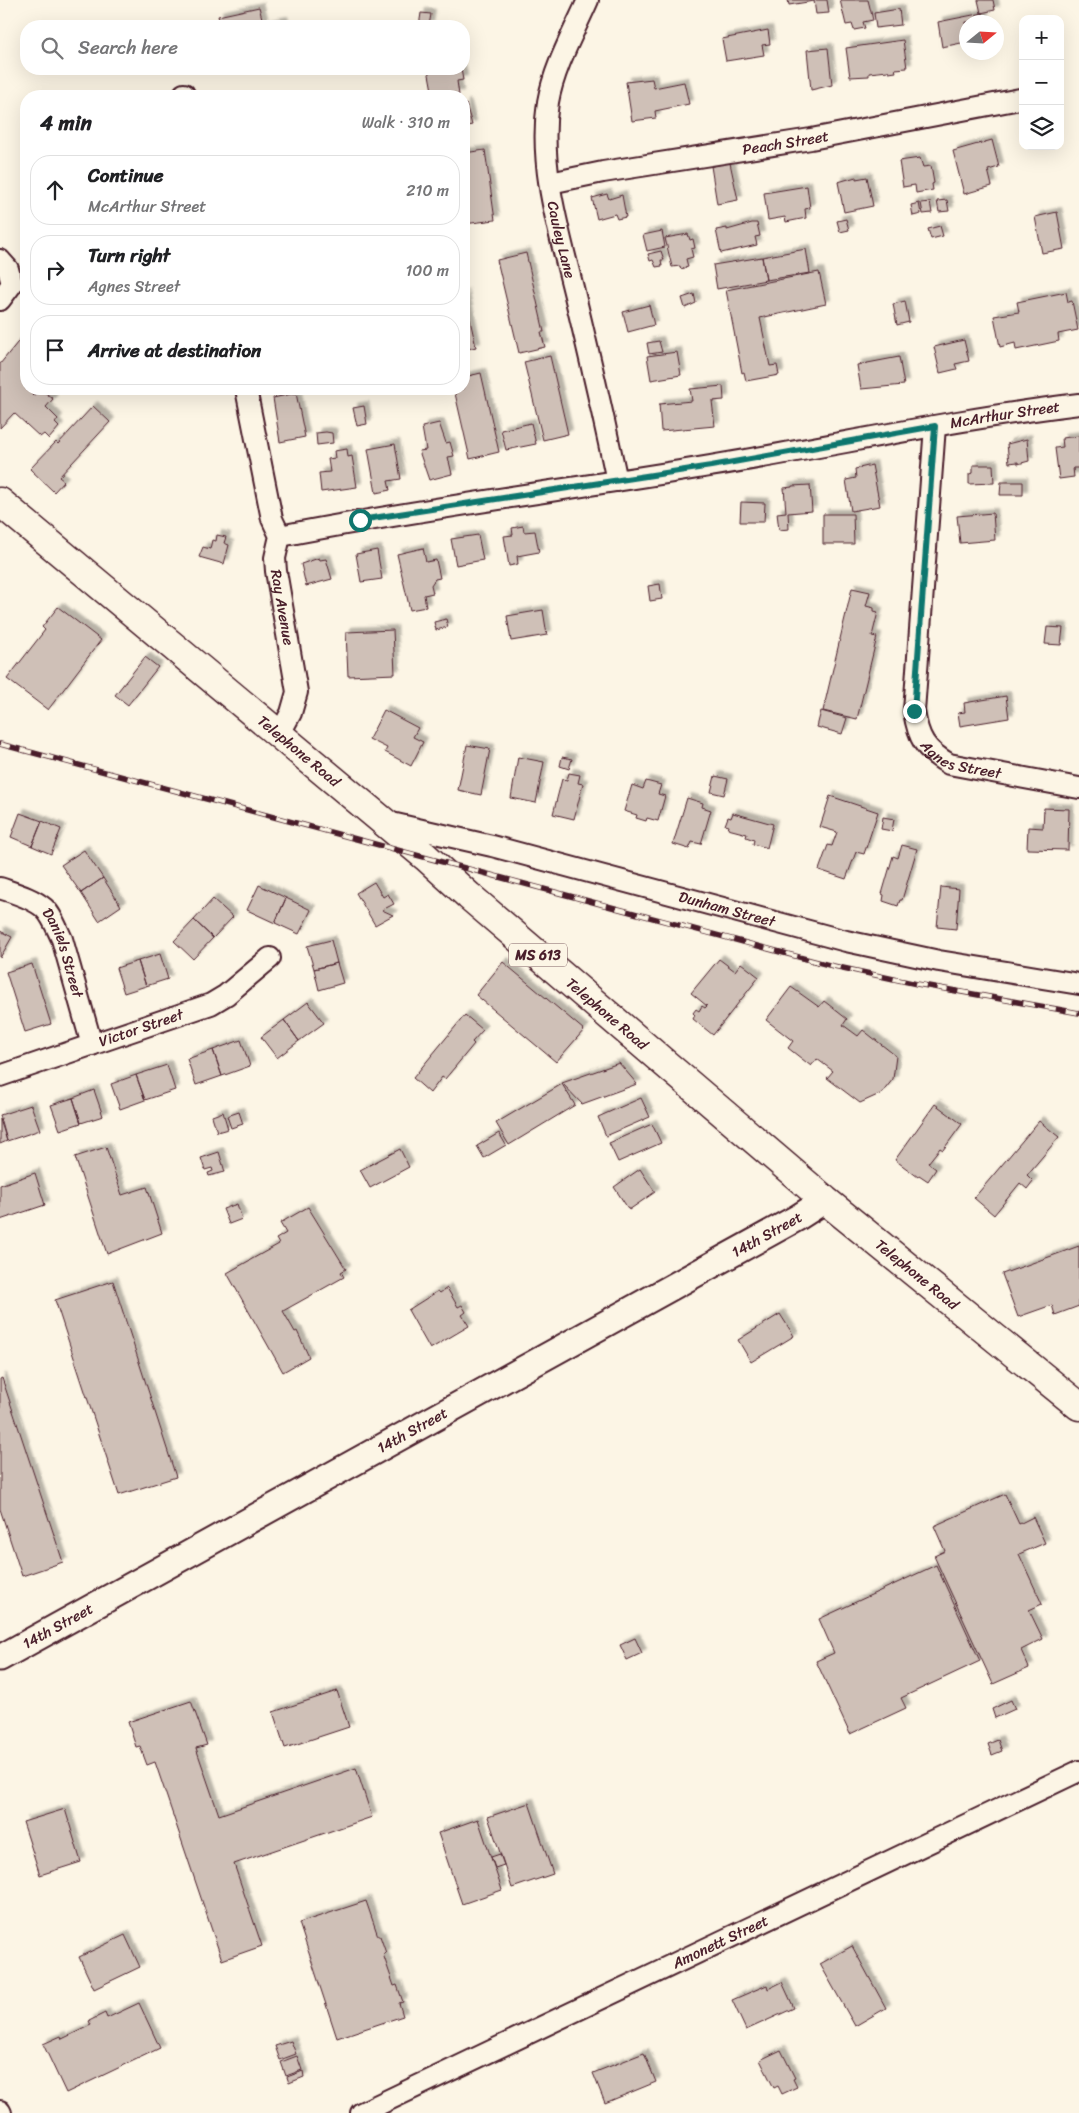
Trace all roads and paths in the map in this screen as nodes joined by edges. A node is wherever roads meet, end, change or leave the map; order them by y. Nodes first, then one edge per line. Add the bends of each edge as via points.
1 (588, 0) edge
2 (1019, 99) edge
3 (550, 183) junction
4 (0, 260) edge
5 (0, 300) edge
6 (247, 395) edge
7 (1079, 404) edge
8 (935, 426) junction
9 (617, 481) junction
10 (0, 502) edge
11 (280, 536) junction
12 (279, 734) junction
13 (1079, 788) edge
14 (380, 820) junction
15 (0, 888) edge
16 (270, 958) dead end
17 (1079, 984) edge
18 (92, 1045) junction
19 (0, 1076) edge
20 (825, 1200) junction
21 (1079, 1406) edge
22 (0, 1658) edge
23 (1079, 1771) edge
24 (361, 2113) edge

1 - 3 street, Cauley Lane via 560,62 548,100 546,152
2 - 3 street, Peach Street via 811,139
3 - 9 street, Cauley Lane
4 - 5 street via 8,269 12,284
6 - 11 street via 272,519
7 - 8 street, McArthur Street via 1010,412
8 - 9 street, McArthur Street
8 - 13 street, Agnes Street via 914,711 917,730 935,756 949,764
9 - 11 street, McArthur Street via 360,520
10 - 12 main road, Telephone Road / MS 613
11 - 12 street, Ray Avenue via 276,571 297,692 291,713
12 - 14 main road, Telephone Road / MS 613
14 - 17 street, Dunham Street via 492,846 846,940 939,961
14 - 20 main road, Telephone Road / MS 613
15 - 18 street, Daniels Street via 44,908 54,923 62,939
16 - 18 street, Victor Street via 211,1004
18 - 19 street, Victor Street
20 - 21 main road, Telephone Road / MS 613
20 - 22 street, 14th Street
23 - 24 street, Amonett Street

